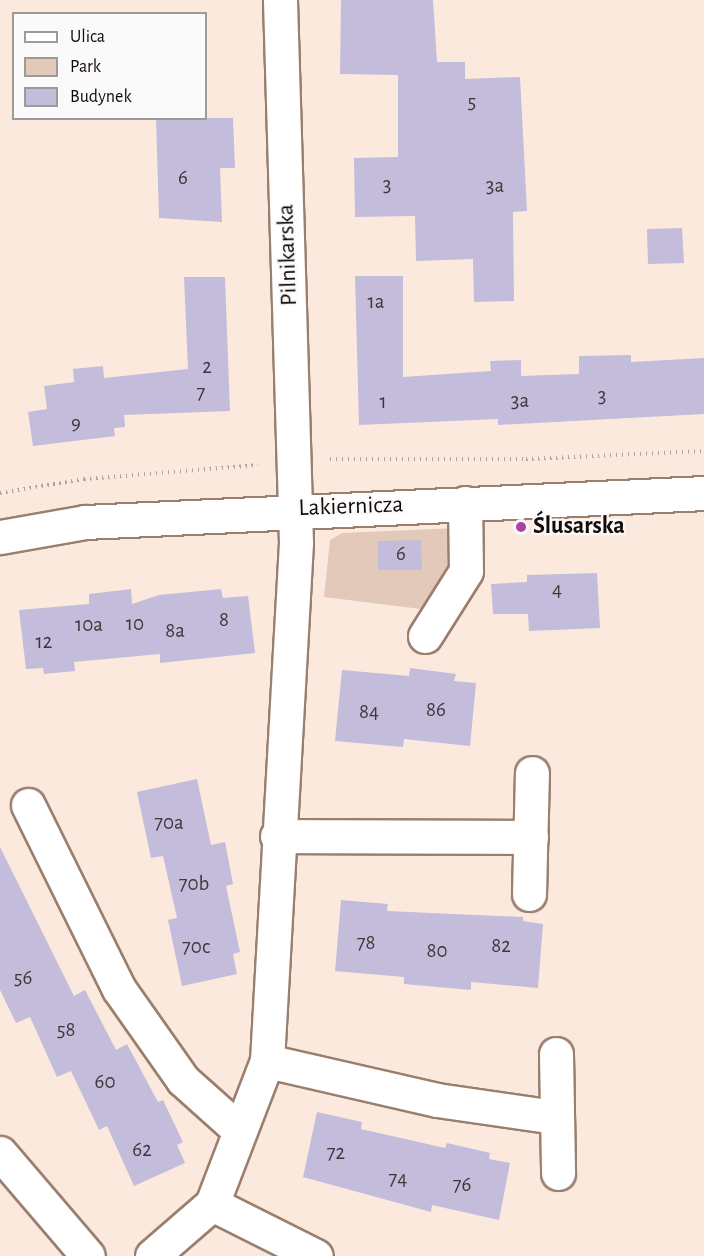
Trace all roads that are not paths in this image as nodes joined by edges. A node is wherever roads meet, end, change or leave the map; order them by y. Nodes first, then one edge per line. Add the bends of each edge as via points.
1 (280, 0) edge
2 (704, 493) edge
3 (465, 503) junction
4 (296, 510) junction
5 (0, 537) edge
6 (425, 636) dead end
7 (532, 773) dead end
8 (28, 805) dead end
9 (277, 836) junction
10 (531, 837) junction
11 (529, 894) dead end
12 (556, 1054) dead end
13 (267, 1061) junction
14 (555, 1117) junction
15 (240, 1131) junction
16 (0, 1153) edge
17 (558, 1173) dead end
18 (212, 1204) junction
19 (88, 1256) edge
20 (152, 1256) edge
21 (316, 1256) edge

1 - 4 street, Pilnikarska
2 - 3 street, Lakiernicza
3 - 4 street, Lakiernicza
3 - 6 street via 466,571
4 - 5 street, Lakiernicza via 85,522
4 - 9 street, Pilnikarska
7 - 10 street
8 - 15 street via 119,989 183,1080
9 - 10 street
9 - 13 street, Pilnikarska
10 - 11 street
12 - 14 street
13 - 14 street via 437,1100
13 - 15 street, Pilnikarska
14 - 17 street
15 - 18 street, Pilnikarska
16 - 19 street
18 - 20 street
18 - 21 street

